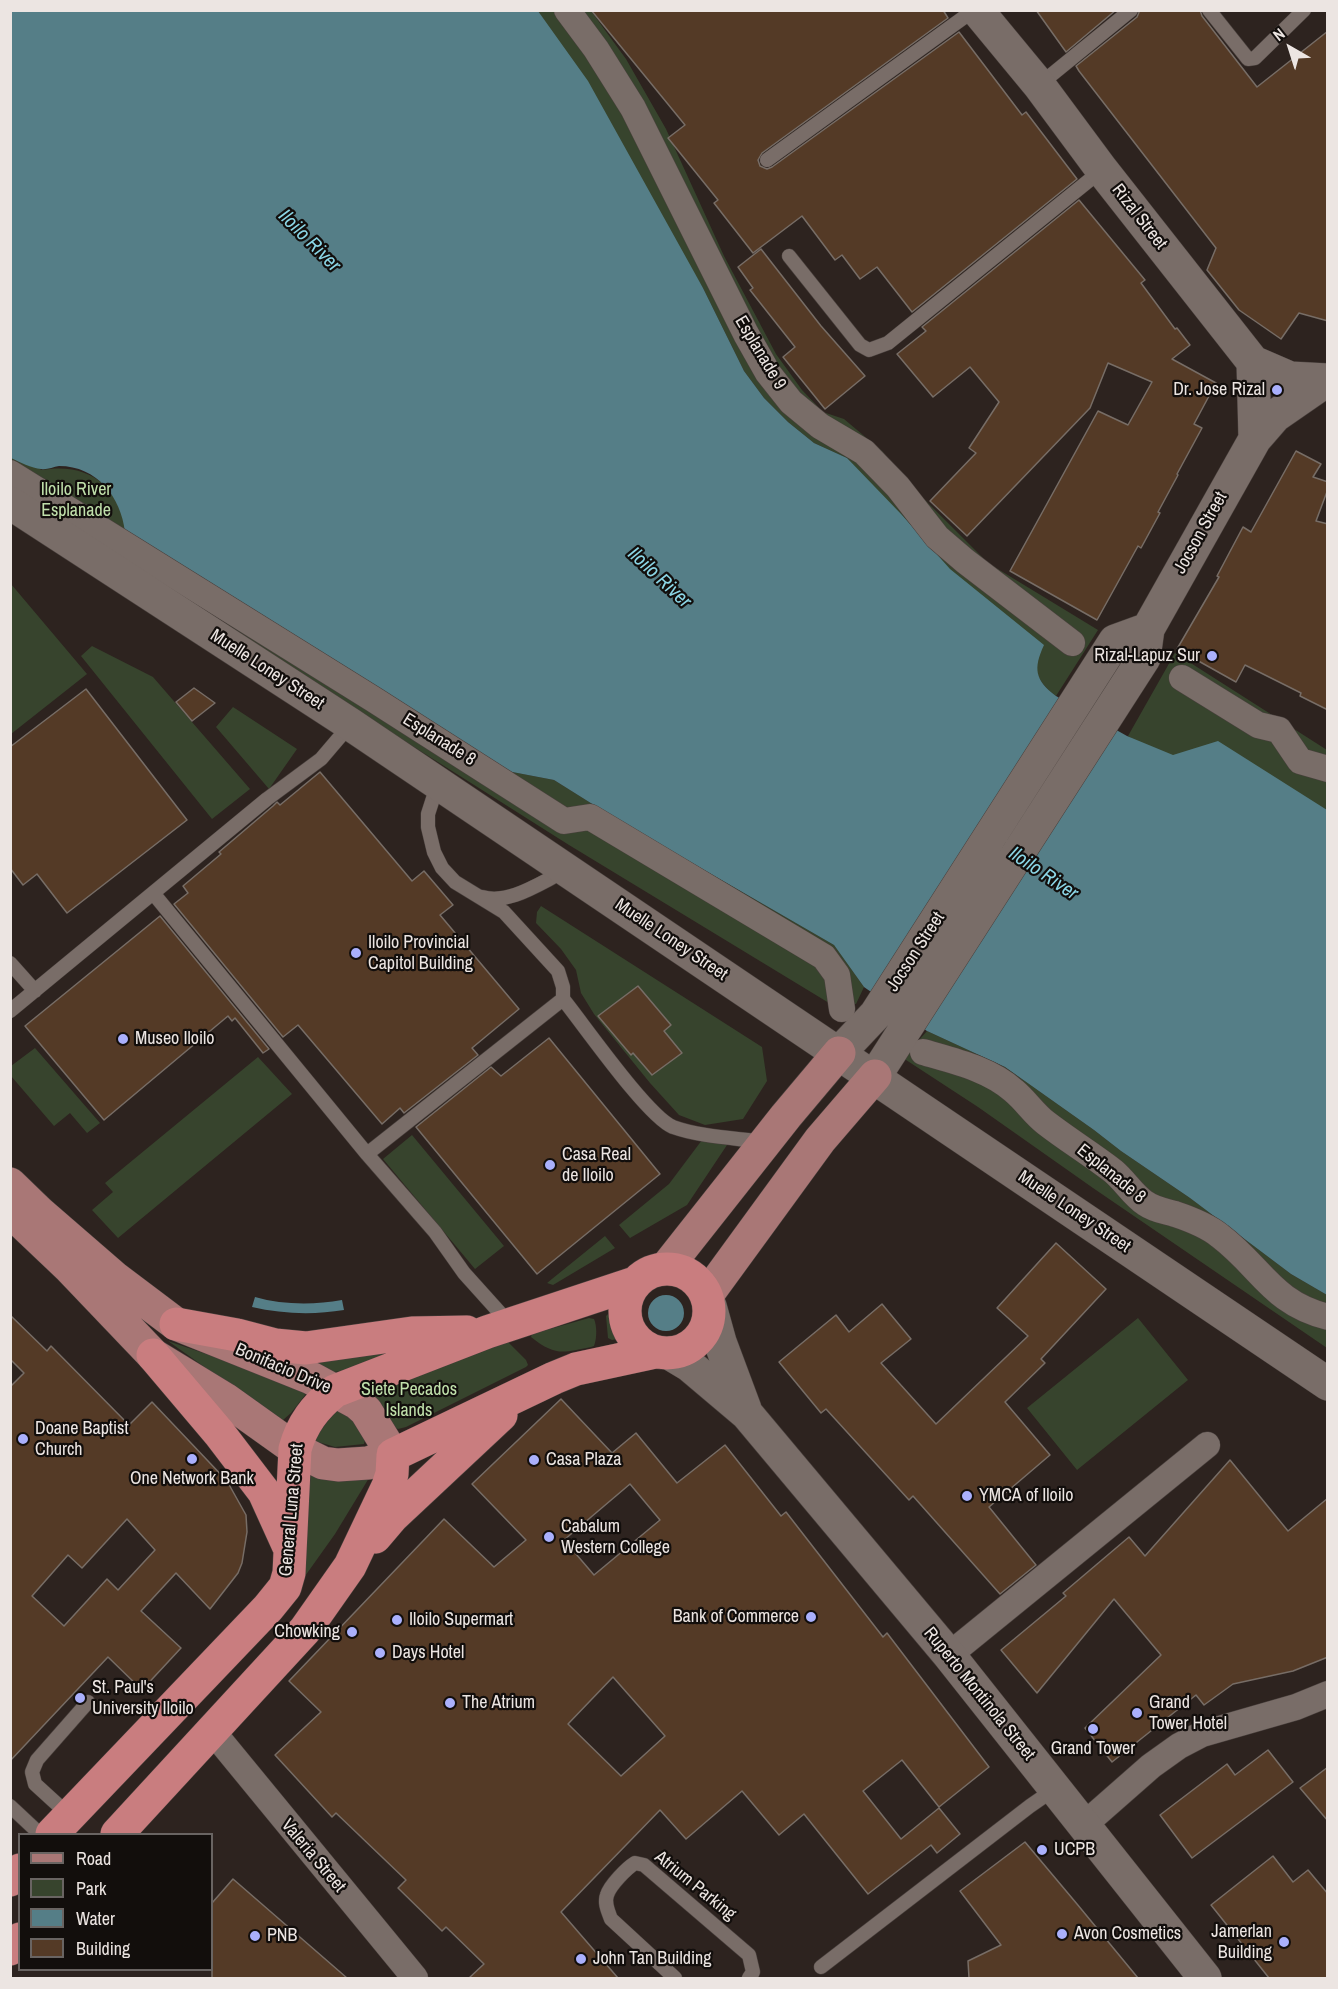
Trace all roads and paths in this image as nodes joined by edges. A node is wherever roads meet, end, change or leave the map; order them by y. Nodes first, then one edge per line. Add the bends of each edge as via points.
1 (567, 10) edge
2 (976, 10) edge
3 (1131, 10) edge
4 (1209, 10) edge
5 (1304, 10) edge
6 (1039, 85) junction
7 (767, 160) dead end
8 (1102, 170) junction
9 (789, 256) dead end
10 (1253, 362) junction
11 (1327, 380) edge
12 (1255, 439) junction
13 (10, 473) edge
14 (15, 511) edge
15 (1072, 643) dead end
16 (1146, 643) junction
17 (1182, 678) dead end
18 (350, 724) junction
19 (1328, 769) edge
20 (438, 783) junction
21 (567, 870) junction
22 (153, 892) junction
23 (477, 896) junction
24 (10, 963) edge
25 (35, 991) junction
26 (563, 999) junction
27 (842, 1009) dead end
28 (10, 1011) edge
29 (913, 1042) junction
30 (839, 1053) junction
31 (875, 1076) junction
32 (766, 1142) junction
33 (367, 1154) junction
34 (10, 1184) edge
35 (10, 1210) edge
36 (666, 1268) junction
37 (635, 1283) junction
38 (709, 1300) junction
39 (1328, 1317) edge
40 (176, 1324) junction
41 (499, 1328) junction
42 (662, 1353) junction
43 (153, 1355) junction
44 (1328, 1384) edge
45 (532, 1387) junction
46 (335, 1391) junction
47 (747, 1414) junction
48 (1207, 1445) dead end
49 (295, 1449) junction
50 (393, 1455) junction
51 (290, 1549) junction
52 (350, 1566) junction
53 (949, 1655) junction
54 (1328, 1694) edge
55 (88, 1702) dead end
56 (213, 1732) junction
57 (1056, 1788) junction
58 (10, 1806) edge
59 (1084, 1824) junction
60 (61, 1826) edge
61 (39, 1833) edge
62 (118, 1833) edge
63 (822, 1967) dead end
64 (415, 1978) edge
65 (675, 1978) edge
66 (749, 1978) edge
67 (1205, 1978) edge

1 - 15 street, Esplanade 9 via 633,108 746,334 768,373 791,402 820,426 864,452 937,537
2 - 6 main road, Rizal Street
2 - 7 lane
3 - 6 lane
4 - 5 lane via 1248,59 1255,57
6 - 8 main road, Rizal Street
8 - 9 lane via 888,343 869,350 860,345
8 - 10 main road, Rizal Street
10 - 11 main road, Rizal Street via 1290,378
10 - 12 main road
11 - 12 main road, Jocson Street via 1275,416
12 - 16 main road, Jocson Street
13 - 27 street, Esplanade 8 via 564,821 590,817 824,957 837,975
14 - 18 main road, Muelle Loney Street
16 - 29 main road, Jocson Street
16 - 30 main road, Jocson Street via 1115,641 876,1014
17 - 19 street via 1258,725 1279,730 1300,761
18 - 20 main road, Muelle Loney Street
18 - 22 lane via 321,759
20 - 21 main road, Muelle Loney Street
20 - 23 lane via 428,814 434,852 455,882
21 - 23 lane via 509,896
21 - 30 main road, Muelle Loney Street
22 - 25 lane
22 - 33 lane
23 - 26 lane via 504,912 558,971
24 - 25 lane
25 - 28 lane
26 - 32 lane via 638,1095 672,1126
26 - 33 lane
29 - 31 main road, Jocson Street
29 - 39 street, Esplanade 8 via 998,1079 1044,1122 1115,1173 1145,1203 1218,1234 1294,1305
30 - 31 main road, Muelle Loney Street
30 - 32 main road, Jocson Street
31 - 38 main road, Jocson Street via 820,1140
31 - 44 main road, Muelle Loney Street
32 - 36 main road, Jocson Street
33 - 41 lane via 435,1232
34 - 40 main road, Bonifacio Drive via 115,1278
35 - 43 main road
36 - 37 highway via 644,1275
36 - 38 highway via 691,1275
37 - 41 highway, General Luna Street
37 - 42 highway via 625,1305 627,1323 644,1347
38 - 42 highway via 704,1333 682,1351
38 - 47 main road, Ruperto Montinola Street
40 - 41 highway via 306,1348 412,1333
40 - 46 main road, Bonifacio Drive
41 - 46 highway, General Luna Street
42 - 45 highway via 576,1369
42 - 47 main road, Ruperto Montinola Street via 689,1365
43 - 49 main road via 225,1399
43 - 51 highway via 264,1492
45 - 50 highway
45 - 52 highway via 392,1517
46 - 49 highway, General Luna Street via 307,1419
46 - 50 main road, Bonifacio Drive via 364,1409
47 - 53 main road, Ruperto Montinola Street
48 - 53 street
49 - 50 main road via 331,1465 368,1463
49 - 51 highway, General Luna Street
50 - 52 highway via 388,1486
51 - 60 highway, General Luna Street via 285,1587 268,1608
52 - 56 highway via 305,1630
53 - 57 main road, Ruperto Montinola Street
54 - 59 street via 1202,1734 1179,1746
55 - 60 lane via 36,1760 32,1772 35,1784
56 - 62 highway
56 - 64 street, Valeria Street
57 - 59 main road, Ruperto Montinola Street
57 - 63 lane
58 - 61 lane
59 - 67 main road, Ruperto Montinola Street
65 - 66 lane, Atrium Parking via 611,1918 606,1908 606,1896 635,1863 644,1865 749,1955 753,1972

